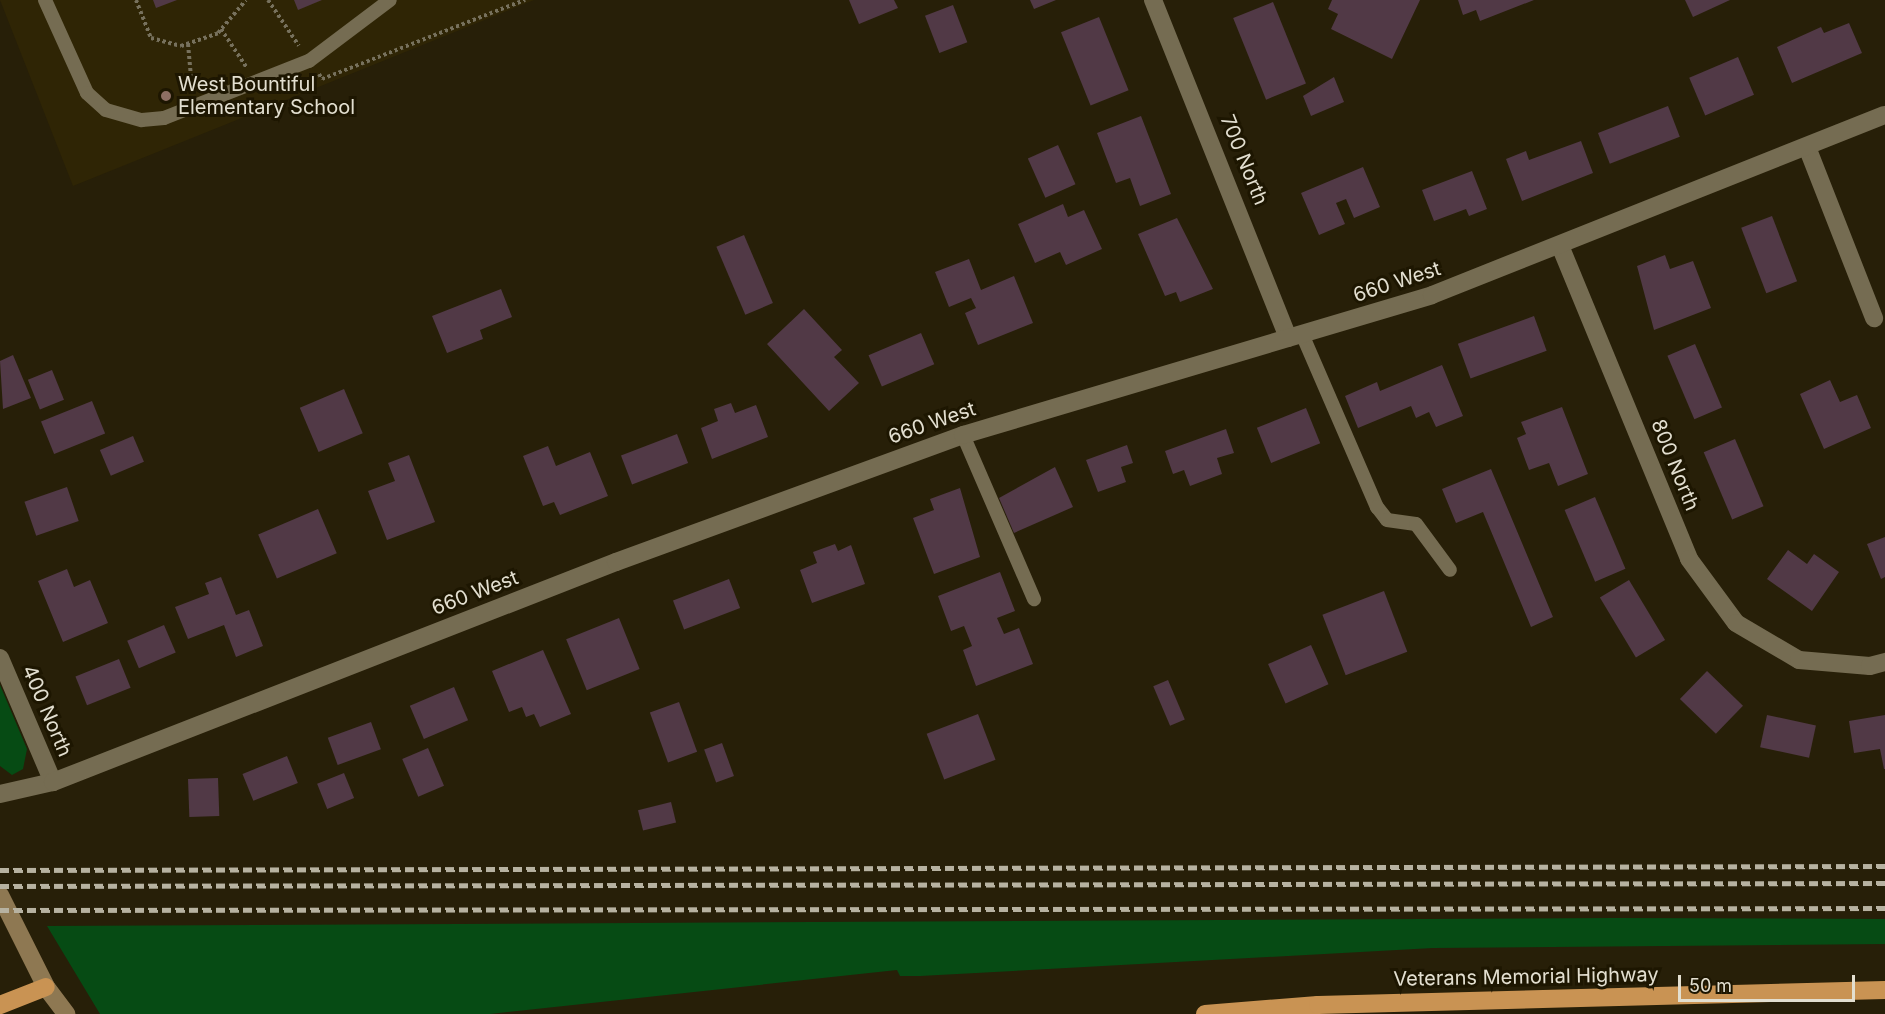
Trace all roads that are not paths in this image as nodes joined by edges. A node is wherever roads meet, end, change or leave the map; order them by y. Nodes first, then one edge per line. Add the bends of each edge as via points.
1 (45, 0) edge
2 (390, 0) edge
3 (1153, 0) edge
4 (1885, 115) edge
5 (1808, 147) junction
6 (1561, 248) junction
7 (1874, 318) dead end
8 (1295, 336) junction
9 (963, 435) junction
10 (1450, 570) dead end
11 (1034, 599) dead end
12 (0, 658) edge
13 (1885, 662) edge
14 (53, 782) junction
15 (0, 794) edge
16 (0, 895) edge
17 (46, 987) junction
18 (1885, 990) edge
19 (0, 1005) edge
20 (52, 1014) edge
21 (66, 1014) edge
22 (1205, 1014) edge

1 - 2 lane via 78,79 106,110 130,119 155,120 309,61
3 - 8 street, 700 North
4 - 5 street, 660 West
5 - 6 street, 660 West
5 - 7 street
6 - 8 street, 660 West
6 - 13 street, 800 North via 1689,559 1736,623 1799,660 1870,666
8 - 9 street, 660 West
8 - 10 lane via 1377,507 1387,520 1416,524
9 - 11 lane
9 - 14 street, 660 West via 627,558
12 - 14 street, 400 North
14 - 15 street, 660 West
16 - 17 street
17 - 19 highway
17 - 20 street
17 - 21 street
18 - 22 highway, Veterans Memorial Highway via 1318,1005

